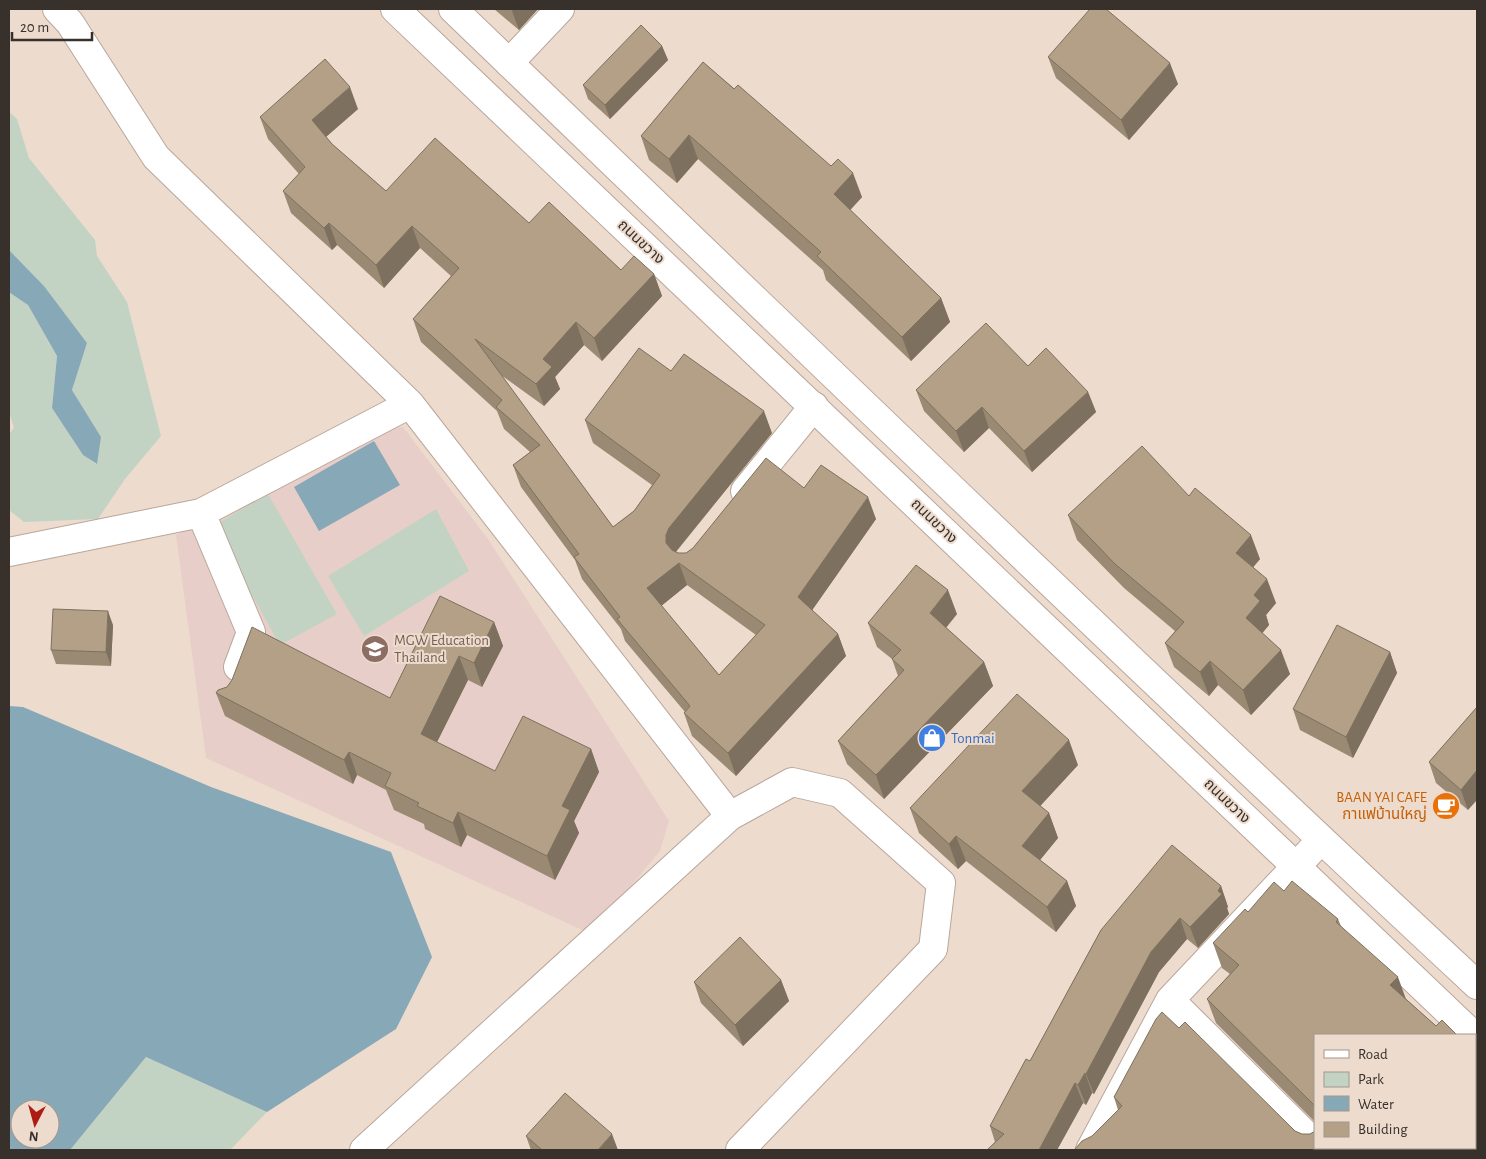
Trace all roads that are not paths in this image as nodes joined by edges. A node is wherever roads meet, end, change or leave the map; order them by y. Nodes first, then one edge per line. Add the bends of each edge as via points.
1 (57, 9) edge
2 (395, 9) edge
3 (453, 9) edge
4 (560, 9) edge
5 (509, 63) junction
6 (597, 148) junction
7 (568, 173) junction
8 (410, 404) junction
9 (814, 406) junction
10 (201, 513) junction
11 (727, 514) edge
12 (9, 552) edge
13 (229, 690) edge
14 (730, 816) junction
15 (1321, 840) junction
16 (1296, 866) junction
17 (1477, 985) edge
18 (1170, 1000) junction
19 (1472, 1034) edge
20 (1314, 1143) edge
21 (1098, 1147) edge
22 (364, 1150) edge
23 (740, 1150) edge

1 - 8 street via 70,23 156,156
2 - 7 street, ถนนขวาง
3 - 5 street
4 - 5 street
5 - 6 street
6 - 7 street
6 - 15 street
7 - 9 street, ถนนขวาง
8 - 10 street
8 - 14 street
9 - 11 street
9 - 16 street, ถนนขวาง
10 - 12 street
10 - 13 street via 251,632
14 - 22 street
14 - 23 street via 792,782 840,793 941,883 933,949
15 - 16 street
15 - 17 street
16 - 18 street
16 - 19 street, ถนนขวาง
18 - 20 street
18 - 21 street

